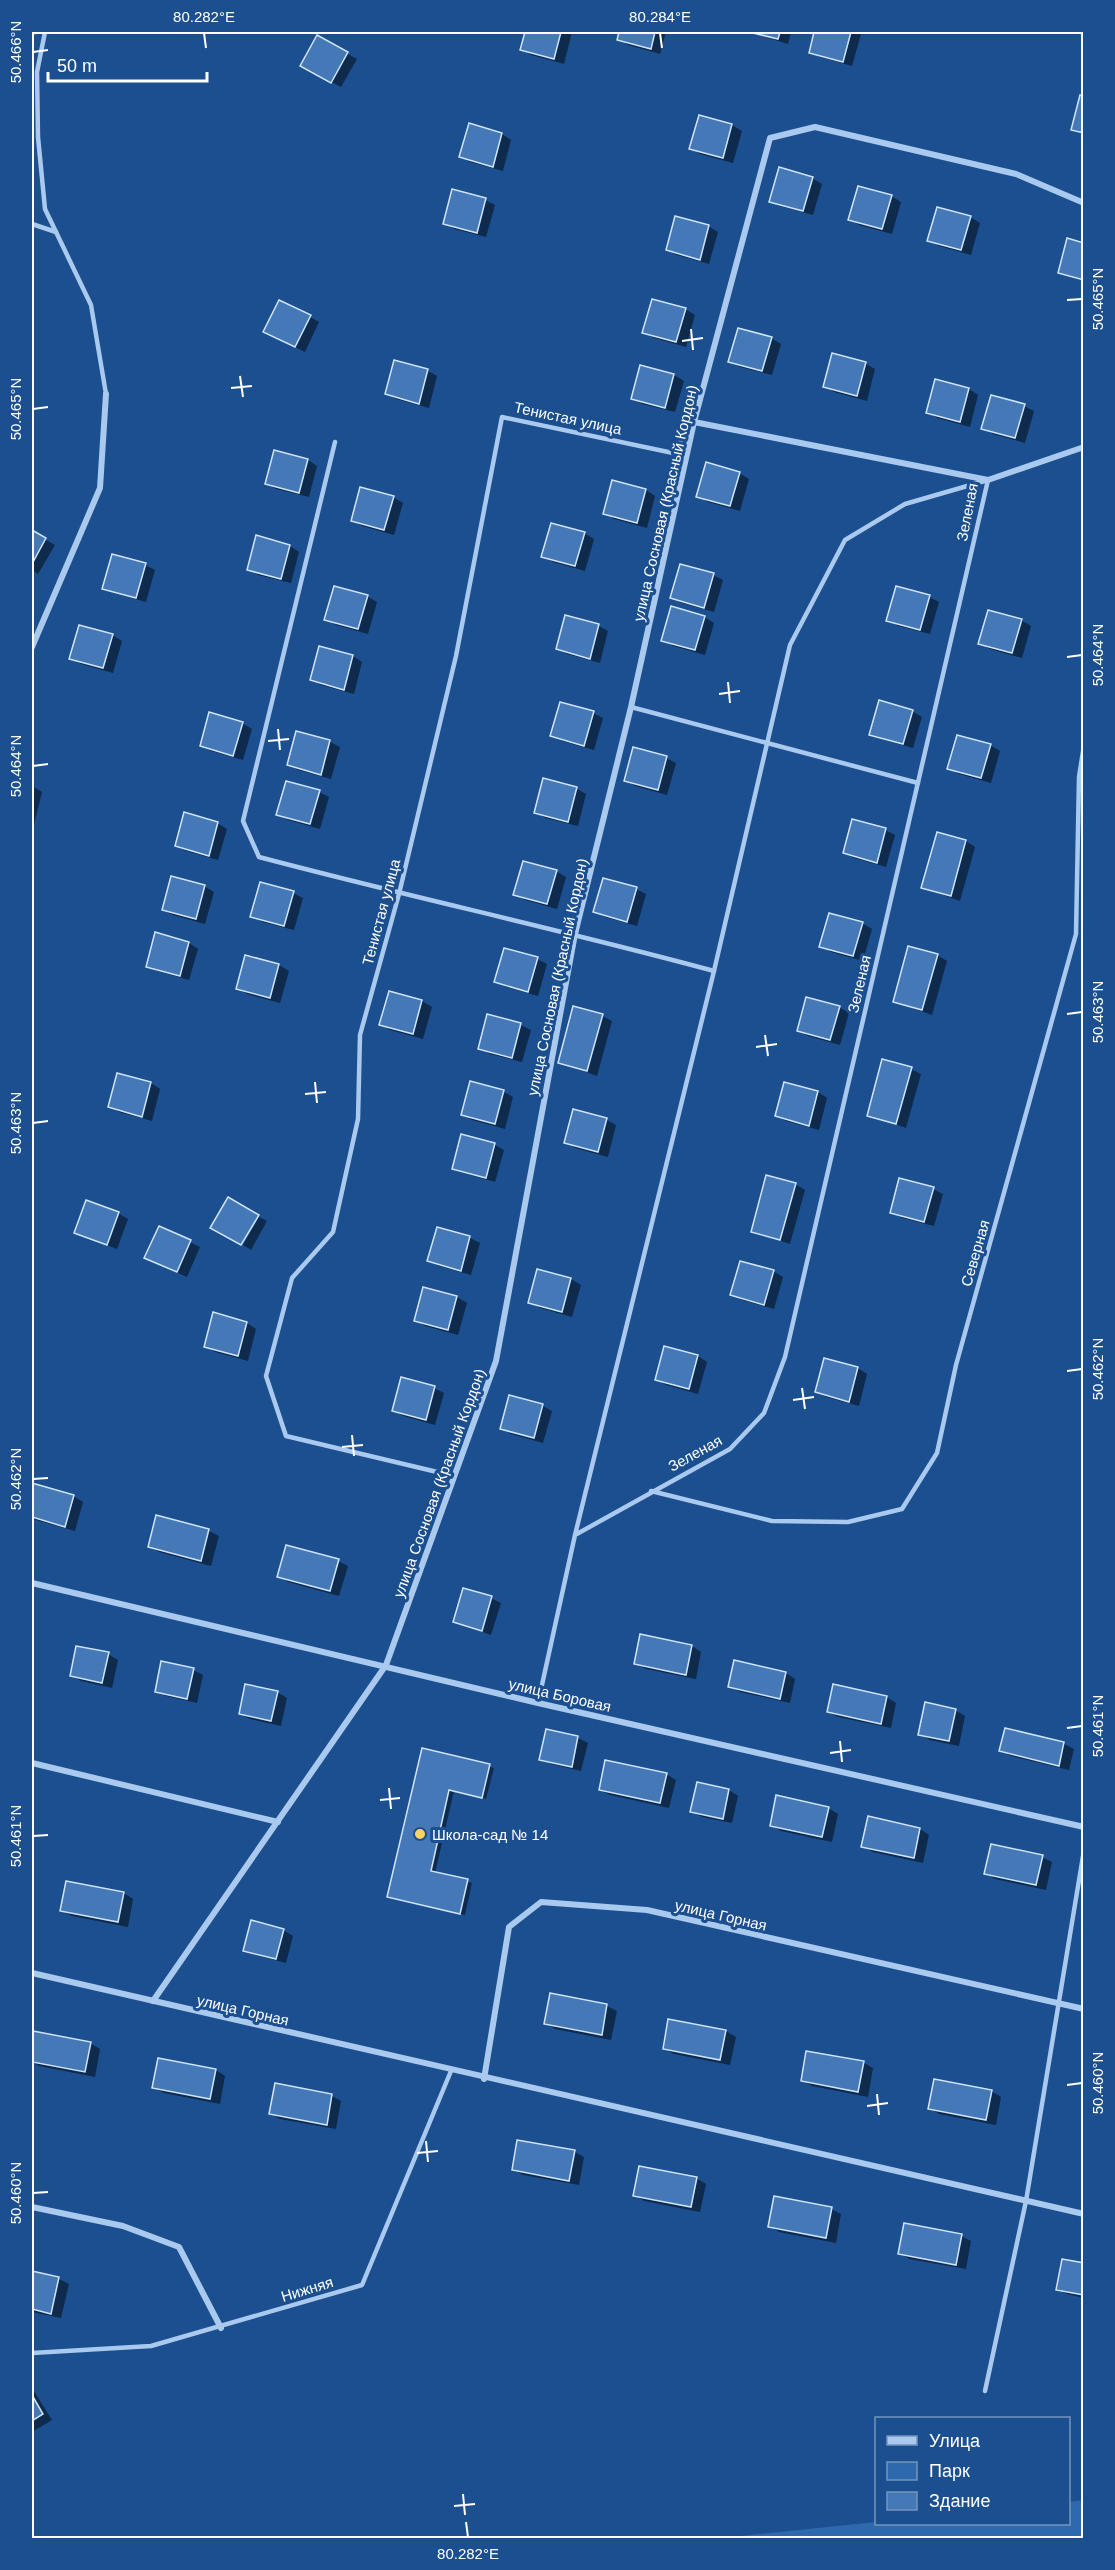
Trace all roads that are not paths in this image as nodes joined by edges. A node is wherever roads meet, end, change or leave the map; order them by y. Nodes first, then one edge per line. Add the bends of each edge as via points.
1 (32, 32) edge
2 (36, 32) edge
3 (45, 32) edge
4 (1083, 203) edge
5 (32, 224) edge
6 (56, 232) junction
7 (106, 394) joint
8 (694, 422) junction
9 (335, 442) dead end
10 (1083, 447) edge
11 (988, 480) junction
12 (32, 647) edge
13 (631, 707) junction
14 (766, 745) junction
15 (1083, 745) edge
16 (918, 783) junction
17 (399, 894) junction
18 (575, 934) junction
19 (714, 971) junction
20 (454, 1476) junction
21 (651, 1491) junction
22 (574, 1535) junction
23 (32, 1582) edge
24 (386, 1665) junction
25 (538, 1703) junction
26 (32, 1763) edge
27 (278, 1822) junction
28 (1083, 1827) edge
29 (1083, 1850) edge
30 (32, 1973) edge
31 (153, 2001) junction
32 (1060, 2004) junction
33 (1083, 2009) edge
34 (451, 2071) junction
35 (484, 2079) junction
36 (1026, 2201) junction
37 (32, 2207) edge
38 (1083, 2214) edge
39 (221, 2328) junction
40 (32, 2353) edge
41 (985, 2391) dead end

1 - 2 lane
3 - 6 lane via 37,72 38,137 45,209
4 - 8 street, улица Сосновая (Красный Кордон) via 1017,174 815,128 770,138
5 - 6 lane
6 - 7 lane via 91,305
7 - 12 street via 100,488
8 - 11 street
8 - 13 street, улица Сосновая (Красный Кордон)
8 - 17 lane, Тенистая улица via 673,453 502,417 456,656
9 - 17 lane via 243,821 259,857
10 - 11 street
11 - 14 lane, Зеленая via 905,504 845,540 790,645
11 - 16 lane, Зеленая
13 - 14 lane
13 - 18 street, улица Сосновая (Красный Кордон)
14 - 16 lane
14 - 19 lane, Зеленая
15 - 21 lane, Северная via 1076,934 956,1365 937,1453 902,1509 848,1522 772,1521
16 - 21 lane, Зеленая via 785,1357 764,1413 730,1449
17 - 18 lane
17 - 20 lane, Тенистая улица via 360,1035 358,1119 333,1232 292,1278 266,1376 286,1436
18 - 19 lane
18 - 20 street, улица Сосновая (Красный Кордон) via 496,1360
19 - 22 lane, Зеленая
20 - 24 street, улица Сосновая (Красный Кордон)
21 - 22 lane, Зеленая
22 - 25 lane, Зеленая
23 - 24 street, улица Боровая
24 - 25 street, улица Боровая
24 - 27 street, улица Сосновая (Красный Кордон)
25 - 28 street, улица Боровая
26 - 27 street
27 - 31 street, улица Сосновая (Красный Кордон)
29 - 32 lane
30 - 31 street, улица Горная
31 - 34 street, улица Горная
32 - 33 street, улица Горная
32 - 35 street, улица Горная via 647,1910 541,1902 509,1927
32 - 36 lane
34 - 35 street, улица Горная
34 - 39 lane, Нижняя via 362,2285
35 - 36 street, улица Горная
36 - 38 street, улица Горная
36 - 41 lane
37 - 39 street via 123,2226 178,2247
39 - 40 lane, Нижняя via 151,2346

